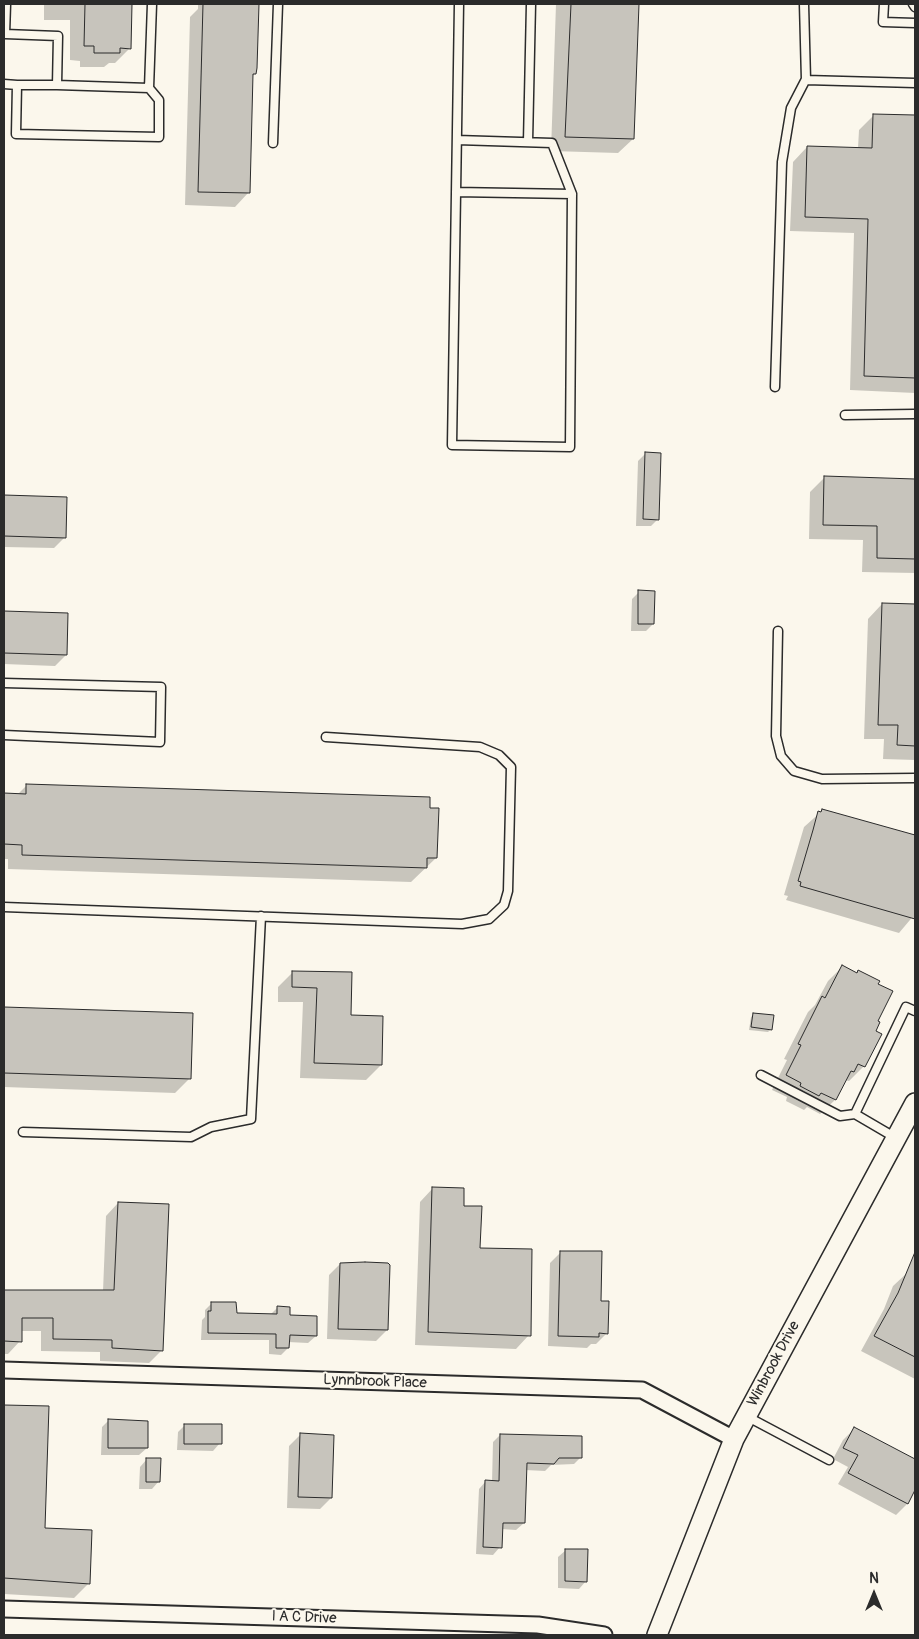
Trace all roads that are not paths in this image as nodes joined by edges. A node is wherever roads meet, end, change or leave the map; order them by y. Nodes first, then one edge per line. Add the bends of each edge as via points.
1 (6, 4) edge
2 (152, 4) edge
3 (278, 4) edge
4 (459, 4) edge
5 (531, 4) edge
6 (804, 4) edge
7 (884, 4) edge
8 (913, 4) edge
9 (915, 7) edge
10 (915, 23) edge
11 (806, 79) junction
12 (915, 83) edge
13 (4, 84) edge
14 (17, 85) junction
15 (57, 85) junction
16 (149, 88) junction
17 (457, 140) junction
18 (528, 142) junction
19 (273, 143) dead end
20 (456, 192) junction
21 (572, 194) junction
22 (775, 387) dead end
23 (915, 414) edge
24 (845, 415) dead end
25 (778, 631) dead end
26 (4, 683) edge
27 (4, 735) edge
28 (326, 737) dead end
29 (915, 778) edge
30 (4, 906) edge
31 (261, 916) junction
32 (915, 1011) edge
33 (761, 1075) dead end
34 (915, 1103) edge
35 (855, 1114) junction
36 (23, 1132) dead end
37 (896, 1138) junction
38 (4, 1370) edge
39 (746, 1416) junction
40 (734, 1439) junction
41 (829, 1460) dead end
42 (4, 1609) edge
43 (604, 1635) edge
44 (657, 1635) edge

1 - 15 lane via 5,34 58,36
2 - 16 lane
3 - 19 lane
4 - 17 lane
5 - 18 lane
6 - 11 lane
7 - 10 lane via 883,22
8 - 9 lane
11 - 12 lane
11 - 22 lane via 791,108 782,162
13 - 14 lane
14 - 15 lane
14 - 16 lane via 16,134 160,137 160,100
15 - 16 lane
17 - 18 lane
17 - 20 lane
18 - 21 lane via 552,143
20 - 21 lane
20 - 21 lane via 452,445 570,447
23 - 24 lane
25 - 29 lane via 776,736 781,756 794,771 822,779
26 - 27 lane via 161,687 161,696 160,742
28 - 31 lane via 480,747 499,755 511,767 508,891 504,905 489,919 462,924
30 - 31 lane
31 - 36 lane via 251,1120 211,1127 191,1137
32 - 35 lane via 906,1007
33 - 35 lane via 840,1116
34 - 37 street, Winbrook Drive
35 - 37 lane
37 - 39 street, Winbrook Drive
38 - 40 street, Lynnbrook Place via 642,1390
39 - 40 street, Winbrook Drive
39 - 41 lane
40 - 44 street, Winbrook Drive
42 - 43 street, I A C Drive via 538,1625

